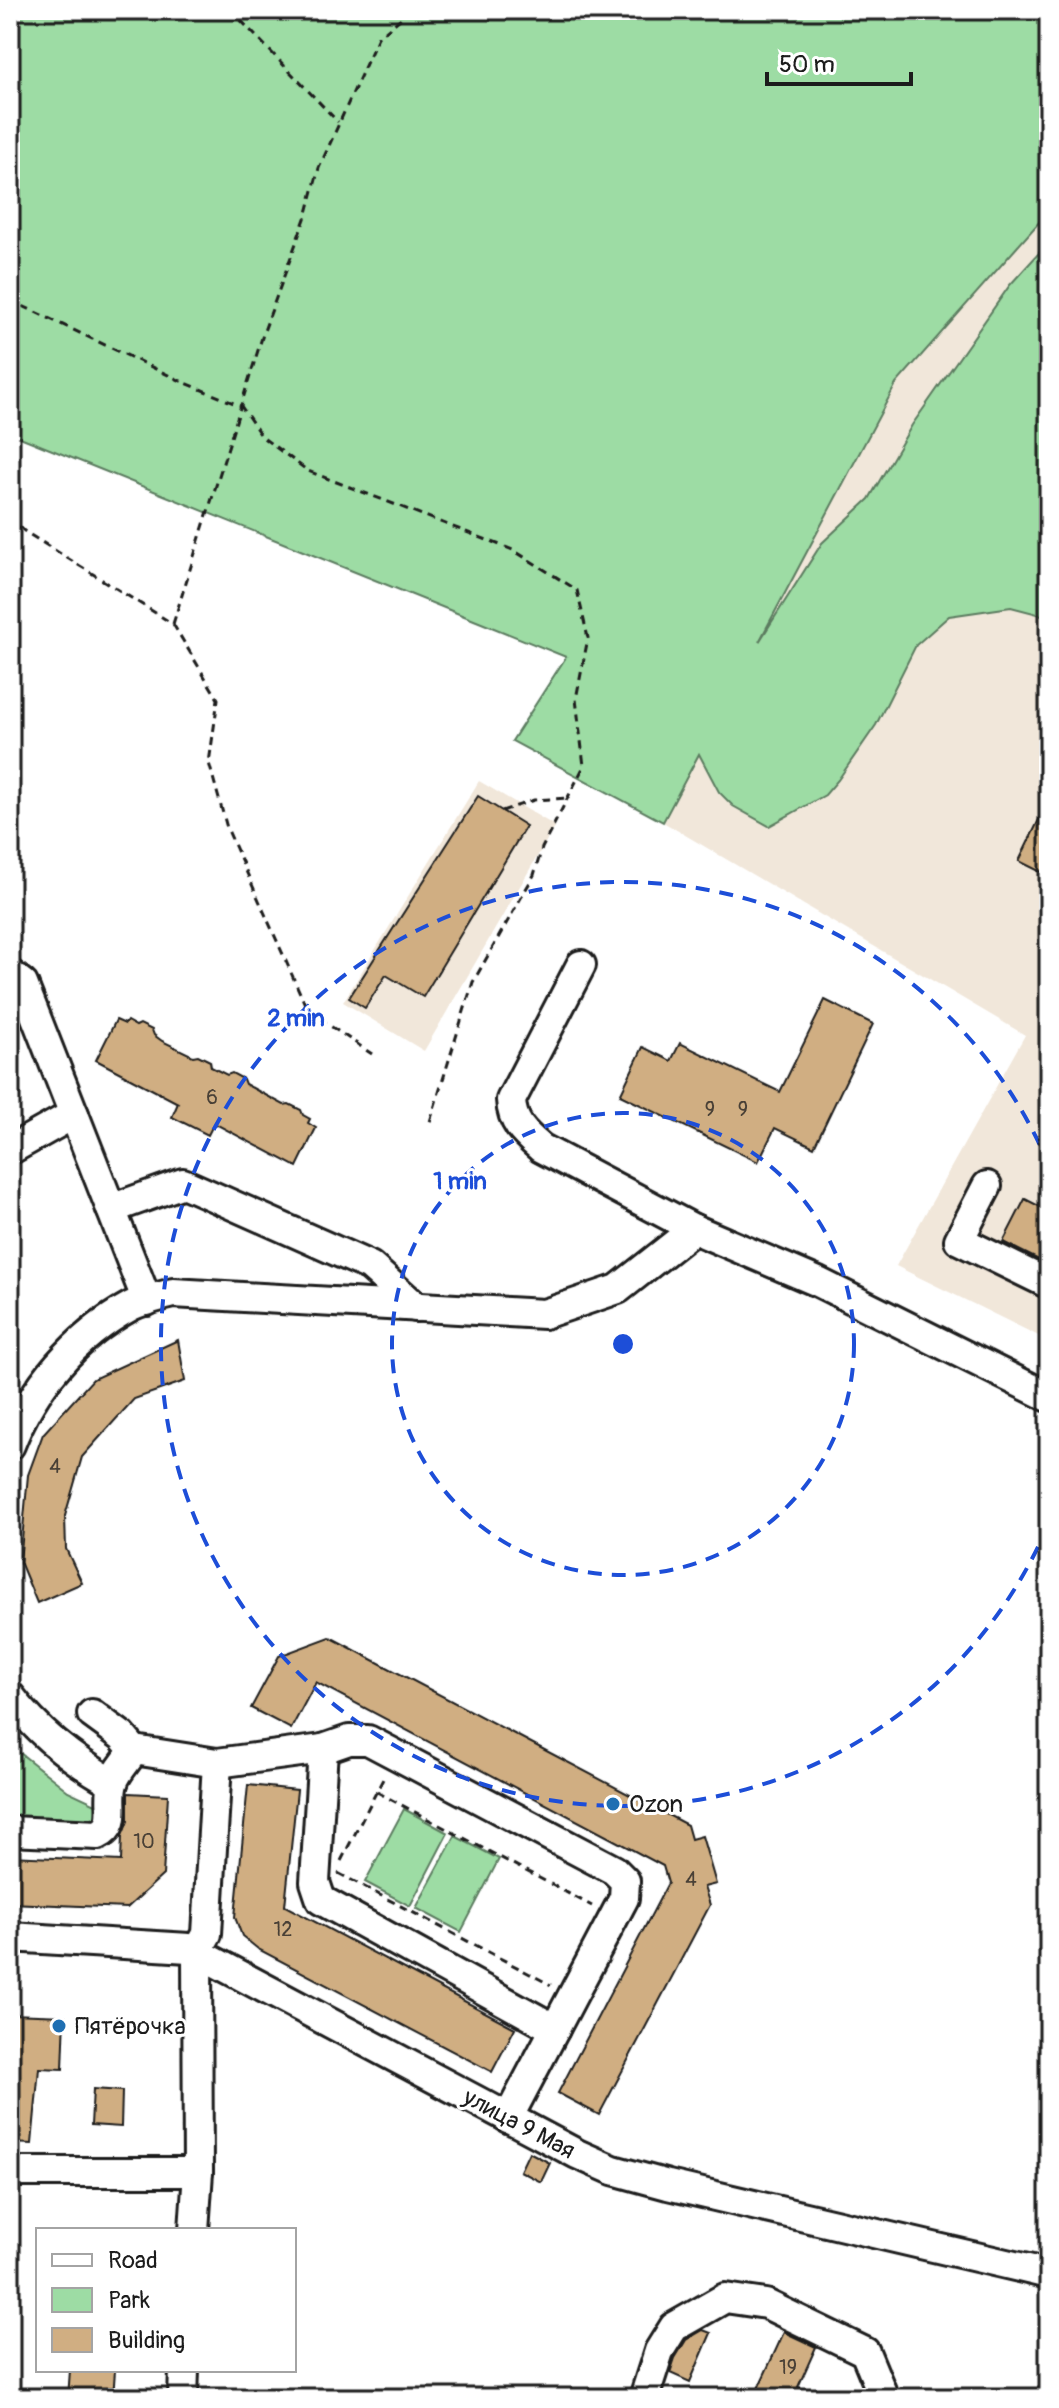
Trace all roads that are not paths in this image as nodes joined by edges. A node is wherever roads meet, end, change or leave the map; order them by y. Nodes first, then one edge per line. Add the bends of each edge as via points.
1 (581, 965) dead end
2 (10, 974) edge
3 (74, 1114) junction
4 (10, 1150) edge
5 (987, 1186) dead end
6 (111, 1209) junction
7 (694, 1229) junction
8 (1049, 1284) edge
9 (147, 1301) junction
10 (416, 1307) junction
11 (1049, 1397) edge
12 (10, 1445) edge
13 (10, 1696) edge
14 (92, 1714) dead end
15 (323, 1749) junction
16 (134, 1750) junction
17 (217, 1763) junction
18 (113, 1783) junction
19 (10, 1831) edge
20 (10, 1937) edge
21 (197, 1952) junction
22 (555, 2029) junction
23 (508, 2118) junction
24 (10, 2172) edge
25 (198, 2172) junction
26 (194, 2228) edge
27 (1049, 2274) edge
28 (184, 2372) edge
29 (183, 2398) edge
30 (644, 2398) edge
31 (884, 2398) edge

1 - 7 street via 511,1100 512,1117 541,1148
2 - 3 street via 23,984
3 - 4 street
3 - 6 street
5 - 8 street via 959,1240
6 - 9 street
6 - 10 street via 183,1183 370,1266
7 - 10 street via 618,1289 544,1314
7 - 11 street via 818,1282
9 - 10 street via 173,1293
9 - 12 street via 92,1331 62,1359
13 - 18 street via 60,1749
14 - 16 street
15 - 17 street
15 - 22 street via 315,1882 321,1900
15 - 22 street via 368,1740 621,1875 626,1889
16 - 17 street
16 - 18 street
17 - 21 street via 207,1934
18 - 19 street via 107,1831
20 - 21 street, улица 9 Мая via 180,1946
21 - 23 street, улица 9 Мая
21 - 25 street
22 - 23 street
23 - 27 street, улица 9 Мая via 627,2174
24 - 25 street
25 - 26 street
28 - 29 street
30 - 31 street via 659,2351 674,2327 725,2298 766,2304 865,2352

